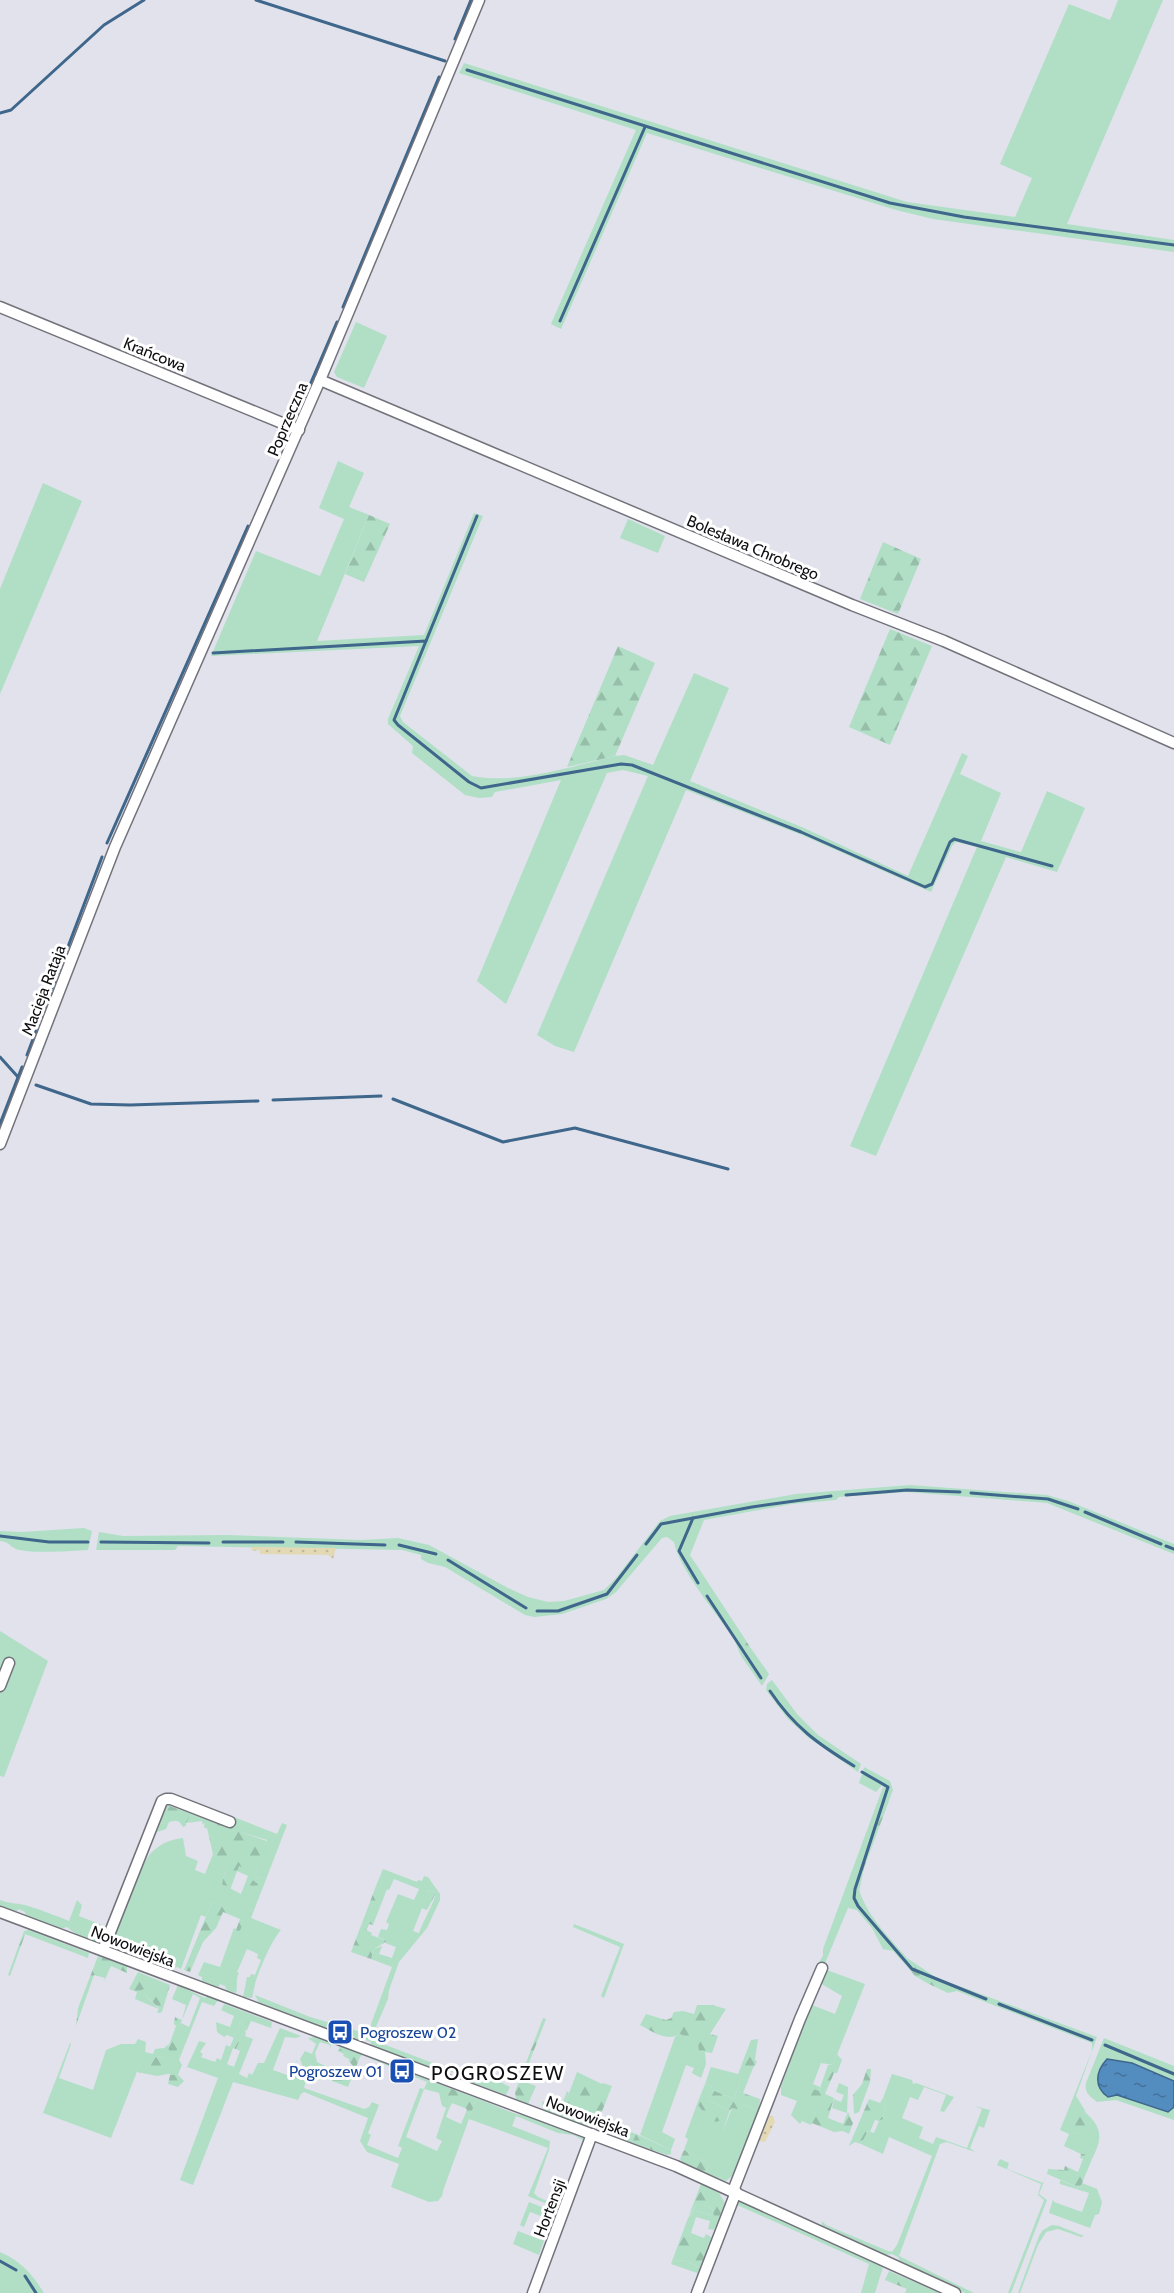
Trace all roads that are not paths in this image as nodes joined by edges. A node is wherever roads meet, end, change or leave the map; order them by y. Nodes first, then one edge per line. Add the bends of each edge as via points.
1 (479, 0) edge
2 (0, 307) edge
3 (320, 380) junction
4 (299, 430) junction
5 (1174, 743) edge
6 (115, 848) joint
7 (0, 1144) edge
8 (9, 1663) dead end
9 (0, 1686) edge
10 (230, 1822) dead end
11 (0, 1912) edge
12 (103, 1950) junction
13 (822, 1968) dead end
14 (592, 2134) junction
15 (734, 2191) junction
16 (533, 2293) edge
17 (697, 2293) edge
18 (955, 2293) edge

1 - 3 street, Poprzeczna
2 - 4 street, Krańcowa
3 - 4 street, Poprzeczna
3 - 5 street, Bolesława Chrobrego via 944,641
4 - 6 street, Poprzeczna
6 - 7 street, Macieja Rataja
8 - 9 street
10 - 12 street via 171,1799 162,1802
11 - 12 street, Nowowiejska
12 - 14 street, Nowowiejska
13 - 15 street
14 - 15 street, Nowowiejska
14 - 16 street, Hortensji
15 - 17 street
15 - 18 street, Nowowiejska

